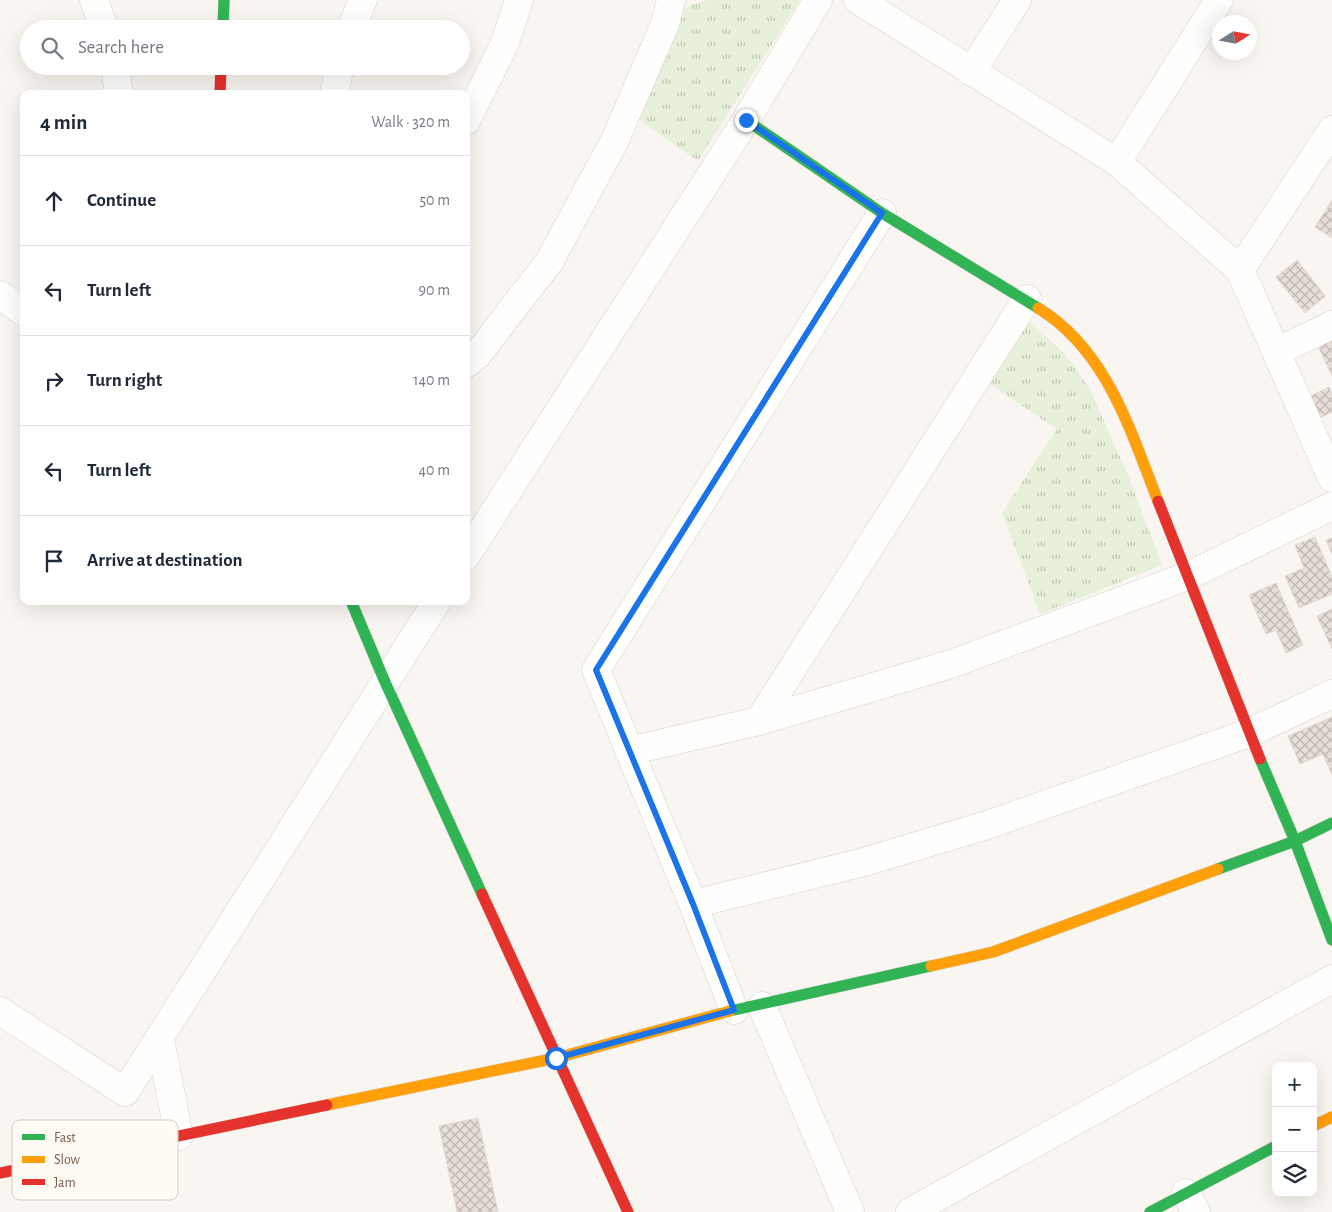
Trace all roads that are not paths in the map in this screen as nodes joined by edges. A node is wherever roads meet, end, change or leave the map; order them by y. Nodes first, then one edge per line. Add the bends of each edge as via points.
1 (94, 0) edge
2 (224, 0) edge
3 (363, 0) edge
4 (519, 0) edge
5 (671, 0) edge
6 (818, 0) edge
7 (858, 0) edge
8 (1017, 0) edge
9 (1219, 0) edge
10 (101, 20) edge
11 (223, 20) edge
12 (355, 20) edge
13 (971, 72) junction
14 (116, 75) edge
15 (221, 75) edge
16 (338, 75) edge
17 (118, 90) edge
18 (220, 90) edge
19 (335, 90) edge
20 (470, 113) edge
21 (746, 120) junction
22 (1332, 130) edge
23 (1117, 162) junction
24 (882, 213) junction
25 (1240, 270) junction
26 (0, 295) edge
27 (1027, 299) junction
28 (20, 309) edge
29 (1332, 325) edge
30 (1278, 351) junction
31 (470, 361) edge
32 (1332, 478) edge
33 (1332, 506) edge
34 (470, 550) edge
35 (1188, 576) junction
36 (353, 605) edge
37 (434, 605) edge
38 (385, 682) junction
39 (1332, 694) edge
40 (759, 722) junction
41 (1249, 733) junction
42 (629, 751) junction
43 (1332, 823) edge
44 (1295, 840) junction
45 (693, 904) junction
46 (1332, 940) edge
47 (1332, 979) edge
48 (762, 1006) junction
49 (734, 1010) junction
50 (0, 1011) edge
51 (160, 1038) junction
52 (556, 1058) junction
53 (1332, 1117) edge
54 (176, 1120) edge
55 (1317, 1124) edge
56 (178, 1131) edge
57 (179, 1136) joint
58 (1272, 1149) edge
59 (1191, 1202) edge
60 (628, 1212) edge
61 (850, 1212) edge
62 (910, 1212) edge
63 (1150, 1212) edge

1 - 10 street
2 - 11 street
3 - 12 street
4 - 20 street via 504,45
5 - 31 street via 666,24 616,140 549,262
6 - 21 street
7 - 13 street
8 - 13 street
9 - 23 street
13 - 23 street
14 - 17 street
15 - 18 street
16 - 19 street
21 - 24 street
21 - 34 street
22 - 25 street
23 - 25 street
24 - 27 street
24 - 42 street via 596,670
25 - 30 street
26 - 28 street
27 - 35 street via 1056,319 1094,358 1123,413
27 - 40 street
29 - 30 street
30 - 32 street
33 - 35 street
35 - 40 street via 951,664
35 - 41 street
36 - 38 street
37 - 38 street
38 - 51 street
38 - 52 street
39 - 41 street
40 - 42 street
41 - 44 street
41 - 45 street via 987,825 864,862
42 - 45 street
43 - 44 street
44 - 46 street
44 - 48 street via 993,952
45 - 49 street
47 - 62 street
48 - 49 street
48 - 61 street
49 - 52 street
50 - 51 street via 126,1092
51 - 54 street
52 - 57 street
52 - 60 street
53 - 55 street
56 - 57 street
58 - 59 street
59 - 63 street

